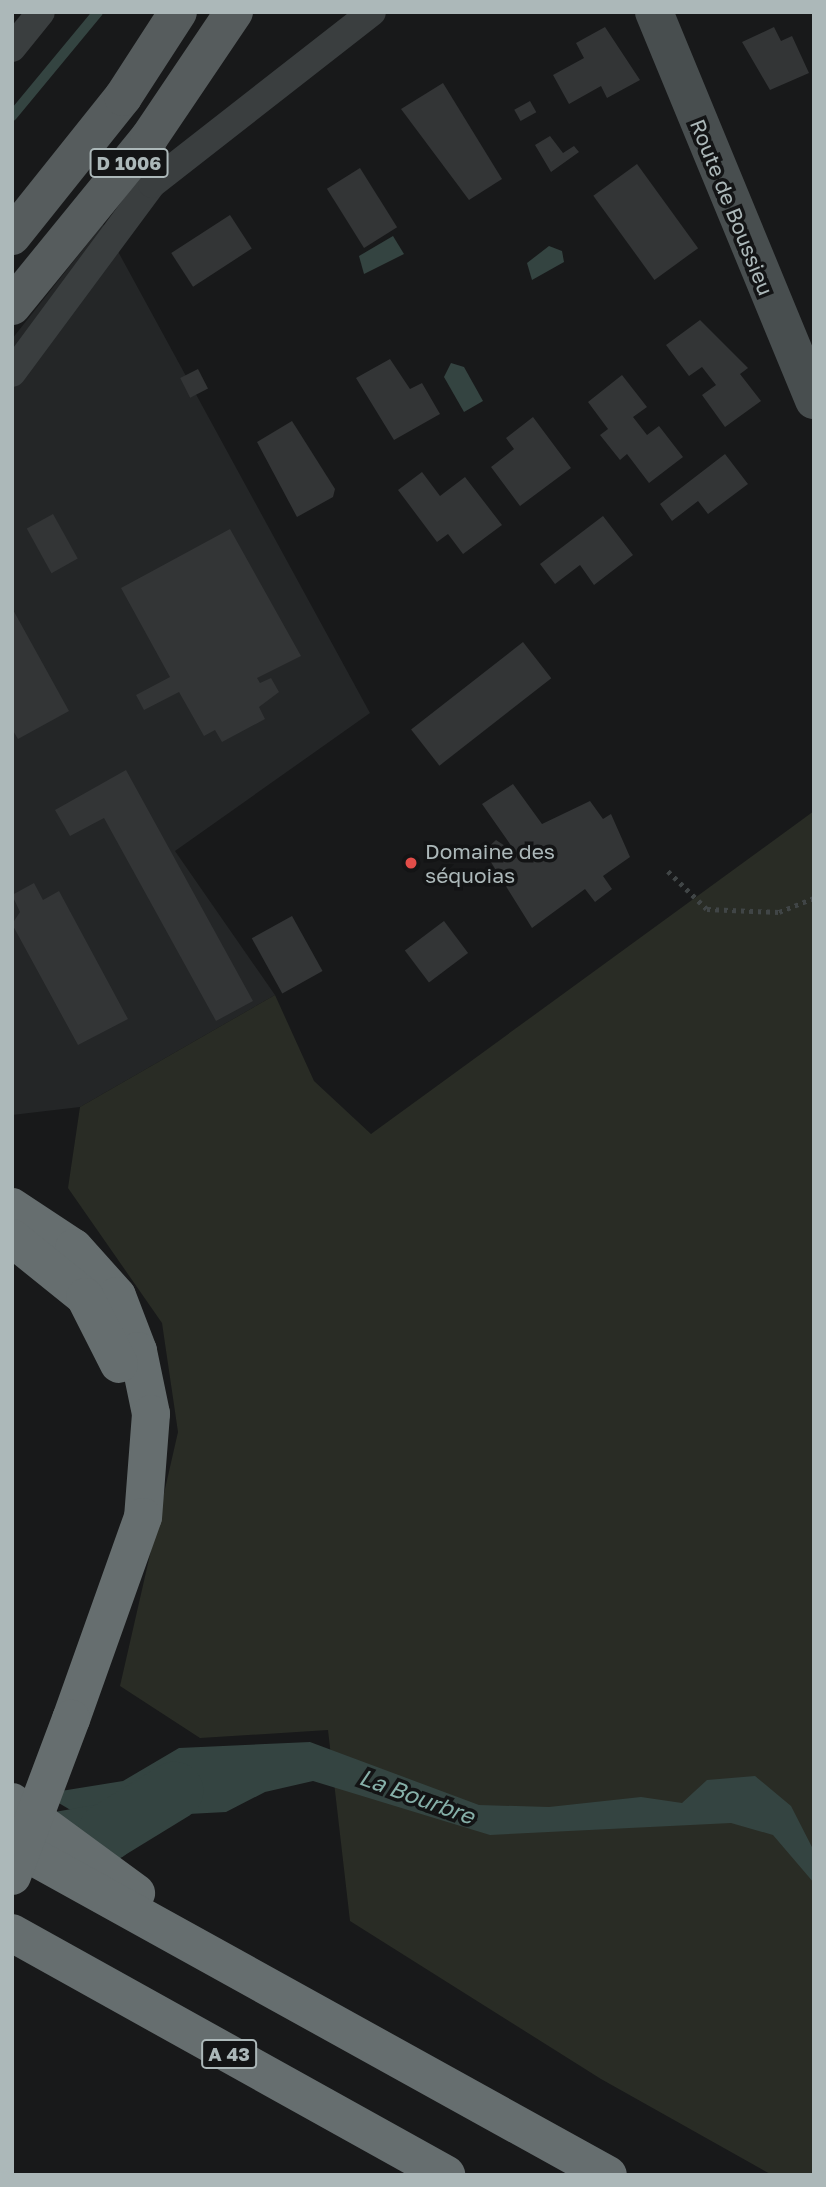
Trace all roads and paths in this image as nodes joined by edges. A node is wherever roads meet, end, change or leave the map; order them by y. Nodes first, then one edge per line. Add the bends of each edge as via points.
1 (41, 12) edge
2 (178, 12) edge
3 (234, 12) edge
4 (372, 12) edge
5 (654, 12) edge
6 (12, 48) edge
7 (12, 236) edge
8 (12, 306) edge
9 (12, 373) edge
10 (814, 400) edge
11 (668, 871) dead end
12 (814, 898) edge
13 (12, 1206) edge
14 (12, 1238) edge
15 (62, 1718) junction
16 (12, 1802) edge
17 (12, 1827) edge
18 (12, 1845) edge
19 (12, 1876) edge
20 (12, 1933) edge
21 (226, 1964) junction
22 (446, 2175) edge
23 (608, 2175) edge

1 - 6 street
2 - 7 main road, D 1006 via 123,97
3 - 8 main road, D 1006 via 149,138
4 - 9 street via 152,184
5 - 10 street, Route de Boussieu
11 - 12 path via 707,909 779,912
13 - 15 highway via 74,1248 117,1296 138,1351 151,1414 143,1517
14 - 15 highway via 85,1297 118,1360 131,1427 123,1514
15 - 17 highway
15 - 19 highway, bridge
16 - 21 highway
18 - 21 highway
20 - 22 highway, A 43
21 - 23 highway

